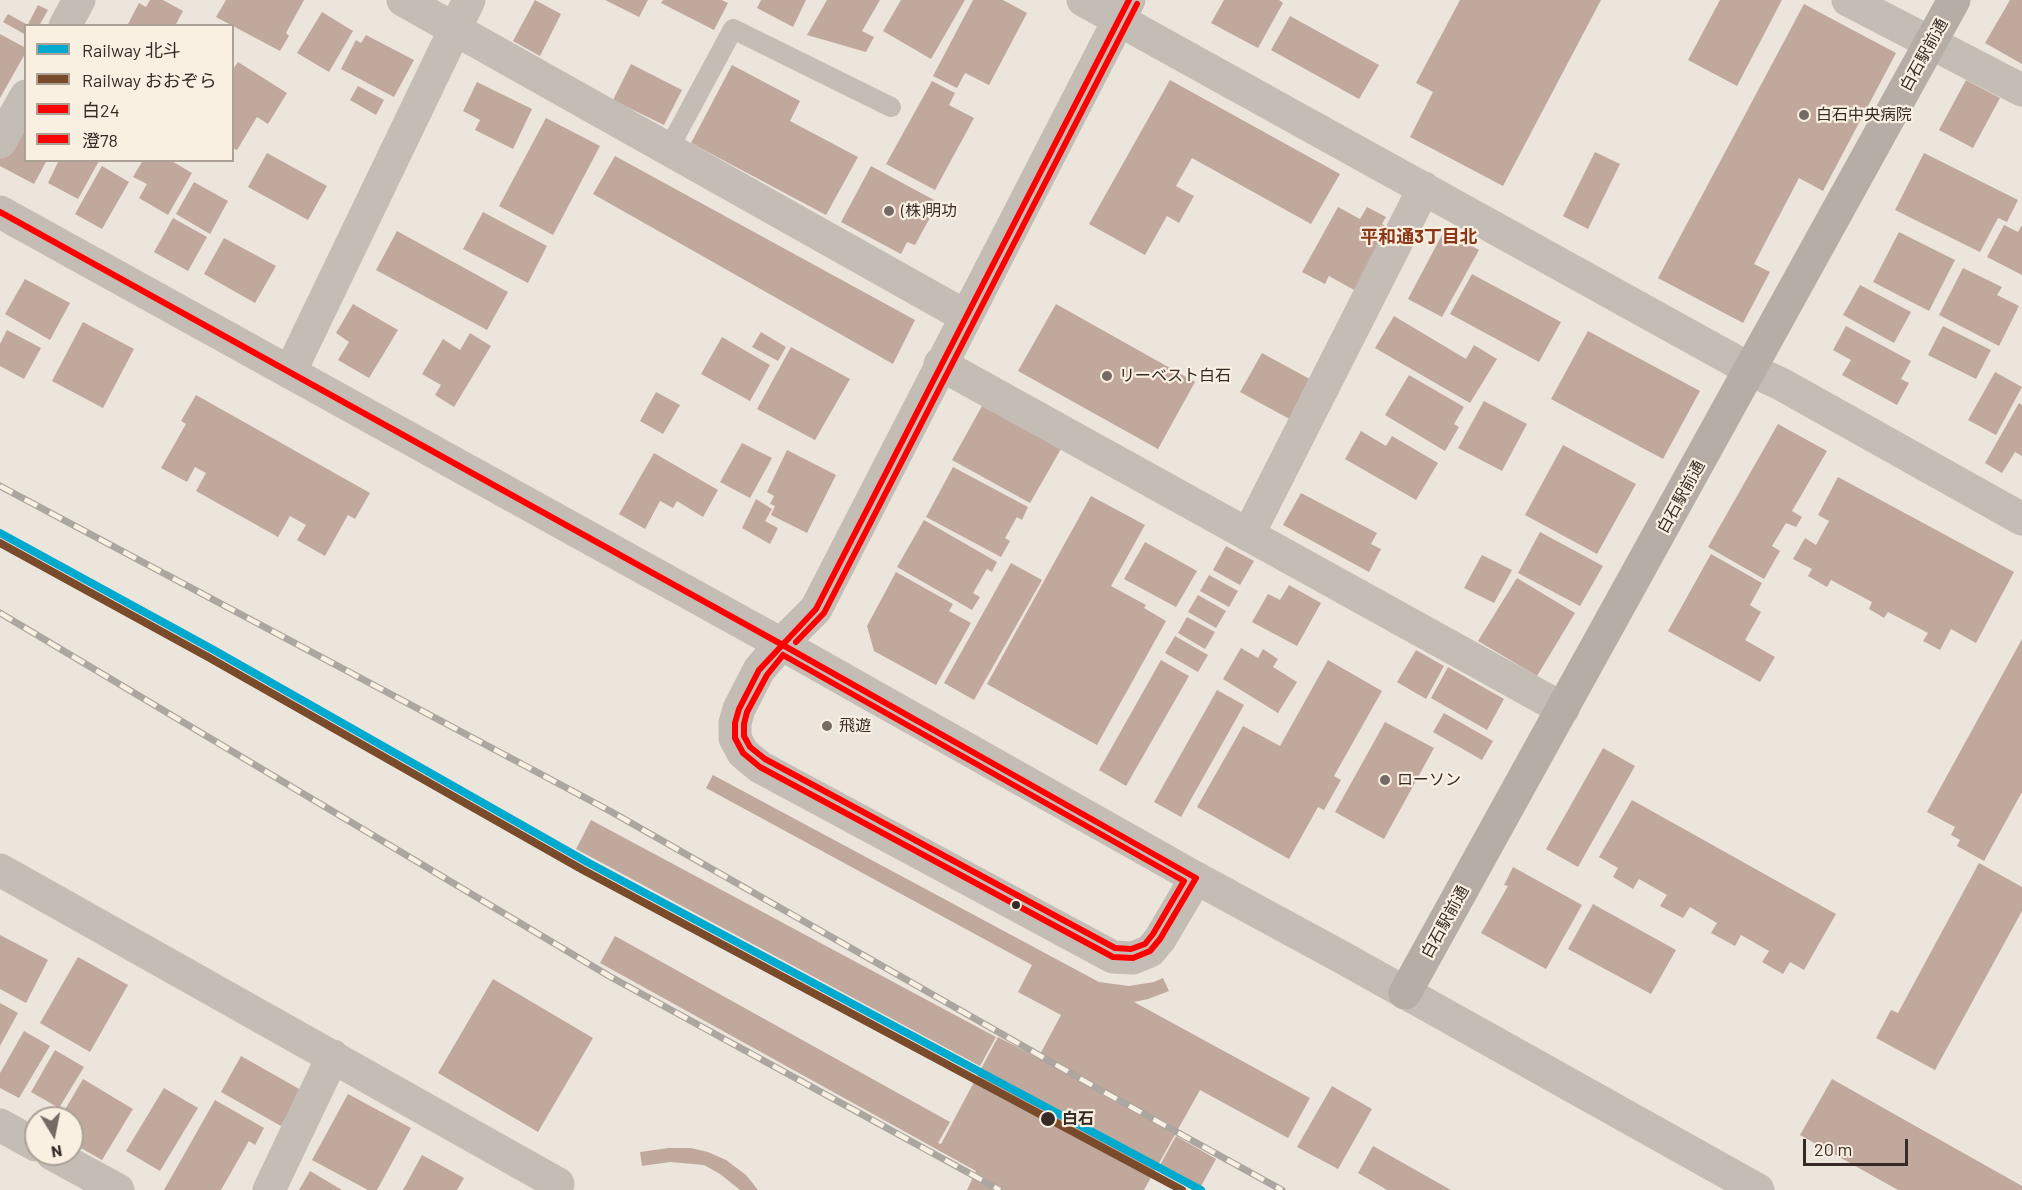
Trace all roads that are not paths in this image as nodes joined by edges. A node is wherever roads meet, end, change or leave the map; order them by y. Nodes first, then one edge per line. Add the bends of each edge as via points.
1 (79, 0) edge
2 (403, 0) edge
3 (469, 0) edge
4 (1083, 0) edge
5 (1848, 0) edge
6 (1954, 0) edge
7 (1124, 10) edge
8 (66, 24) edge
9 (454, 30) junction
10 (1931, 42) junction
11 (2022, 90) edge
12 (24, 100) edge
13 (891, 107) dead end
14 (0, 142) edge
15 (668, 150) junction
16 (1424, 188) junction
17 (0, 212) edge
18 (965, 316) junction
19 (940, 364) junction
20 (1751, 370) junction
21 (290, 372) junction
22 (2022, 519) edge
23 (1248, 535) junction
24 (781, 644) junction
25 (1563, 709) junction
26 (0, 870) edge
27 (1196, 878) junction
28 (1405, 993) junction
29 (333, 1056) junction
30 (0, 1125) edge
31 (24, 1138) edge
32 (74, 1166) edge
33 (118, 1190) edge
34 (269, 1190) edge
35 (555, 1190) edge
36 (1758, 1190) edge

1 - 8 street
2 - 9 street
3 - 9 street
4 - 7 street
5 - 10 street
6 - 10 main road, 白石駅前通
7 - 16 street
7 - 18 street
9 - 15 street
9 - 21 street
10 - 11 street
10 - 20 main road, 白石駅前通
12 - 14 street
13 - 15 lane via 733,29
15 - 18 street
16 - 20 street
16 - 23 street
17 - 21 street
18 - 19 street
19 - 23 street
19 - 24 street via 816,609
20 - 22 street
20 - 25 main road, 白石駅前通
21 - 24 street
23 - 25 street
24 - 27 street
24 - 27 street via 759,670 735,723 735,738 743,753 760,766 1113,957 1133,958 1149,951
25 - 28 main road, 白石駅前通
26 - 29 street
27 - 28 street
28 - 36 street
29 - 34 street
29 - 35 street via 558,1184
30 - 31 street
32 - 33 street

